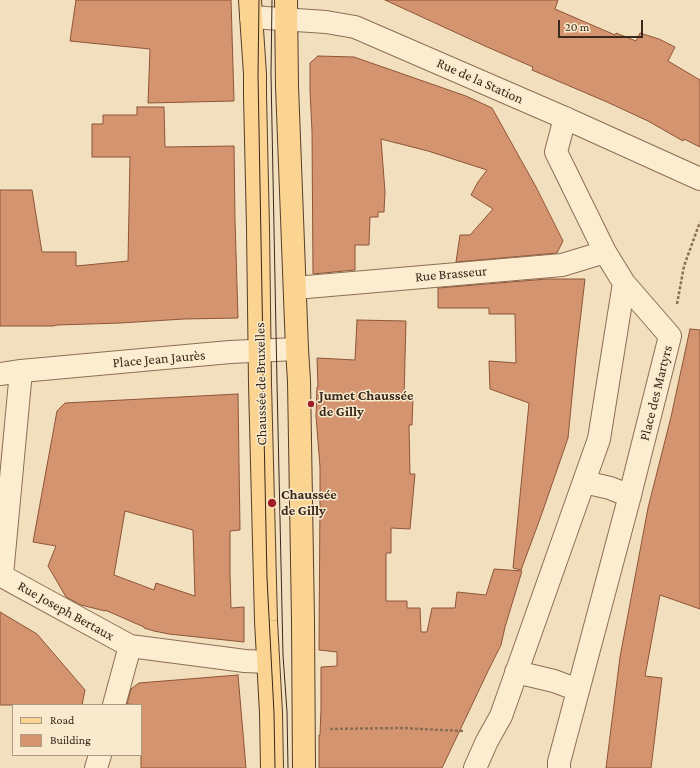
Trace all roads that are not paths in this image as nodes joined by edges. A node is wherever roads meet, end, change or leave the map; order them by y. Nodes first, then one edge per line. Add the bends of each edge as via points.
1 (250, 9) edge
2 (286, 10) edge
3 (565, 118) junction
4 (700, 179) edge
5 (605, 252) junction
6 (624, 283) junction
7 (295, 288) junction
8 (297, 349) junction
9 (260, 351) junction
10 (22, 371) junction
11 (0, 374) edge
12 (584, 482) junction
13 (630, 496) junction
14 (1, 575) edge
15 (130, 646) junction
16 (268, 662) junction
17 (516, 672) junction
18 (578, 690) junction
19 (114, 704) edge
20 (100, 756) edge
21 (96, 768) edge
22 (272, 768) edge
23 (304, 768) edge
24 (475, 768) edge
25 (558, 768) edge

1 - 2 street, Rue de la Station
1 - 9 main road, Chaussée de Bruxelles via 255,74
2 - 3 street, Rue de la Station via 326,22 355,27
2 - 7 main road
3 - 4 street, Rue de la Station
3 - 5 street, Place des Martyrs via 556,152
5 - 6 street, Place des Martyrs
5 - 7 street, Rue Brasseur via 562,265
6 - 12 street via 599,439
6 - 13 street, Place des Martyrs via 670,336
7 - 8 main road
8 - 9 street, Place Jean Jaurès
8 - 23 main road
9 - 10 street, Place Jean Jaurès
9 - 16 main road, Chaussée de Bruxelles
10 - 11 street, Place Jean Jaurès
10 - 14 street
12 - 13 street
12 - 17 street
13 - 18 street, Place des Martyrs
14 - 15 street, Rue Joseph Bertaux
15 - 16 street, Rue Joseph Bertaux
15 - 19 street, Rue Joseph Bertaux
16 - 22 main road, Chaussée de Bruxelles
17 - 18 street
17 - 24 street via 501,716
18 - 25 street, Place des Martyrs
20 - 21 street

